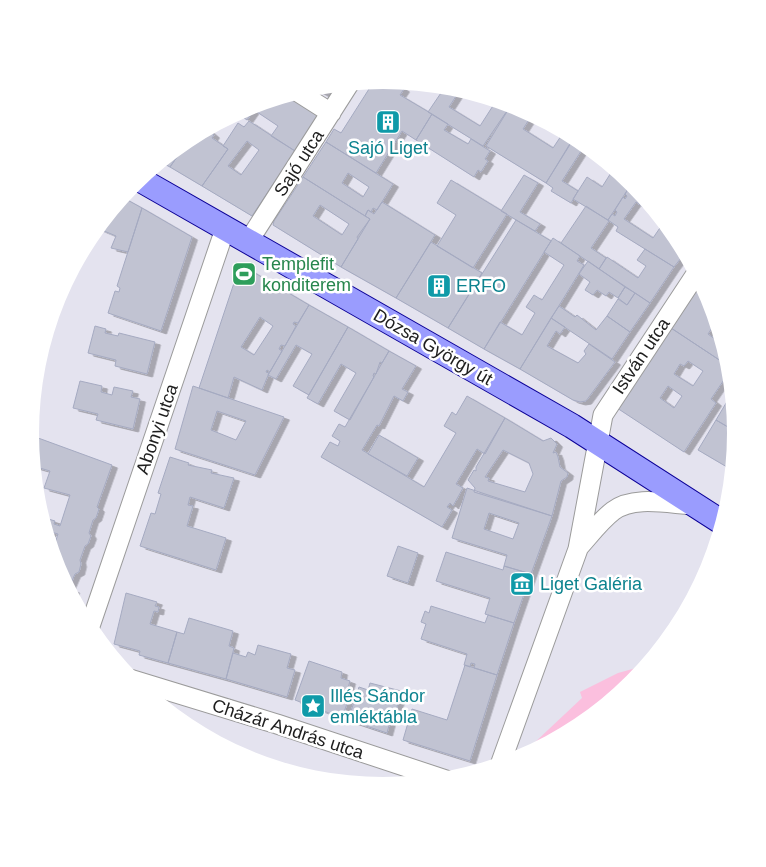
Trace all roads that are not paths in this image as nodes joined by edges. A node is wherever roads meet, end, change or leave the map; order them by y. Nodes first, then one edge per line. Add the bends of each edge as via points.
1 (344, 91) edge
2 (307, 98) edge
3 (331, 113) junction
4 (147, 184) edge
5 (225, 229) junction
6 (248, 242) junction
7 (692, 280) edge
8 (597, 443) junction
9 (694, 505) junction
10 (717, 519) edge
11 (578, 549) junction
12 (93, 618) edge
13 (148, 685) edge
14 (503, 756) edge
15 (430, 775) edge

1 - 3 street, Sajó utca
2 - 3 street
3 - 6 street, Sajó utca
4 - 5 main road, Dózsa György út
5 - 6 main road, Dózsa György út
5 - 12 street, Abonyi utca
6 - 8 main road, Dózsa György út
7 - 8 street, István utca via 603,415
8 - 9 main road, Dózsa György út
8 - 11 street, István utca
9 - 10 main road, Dózsa György út
9 - 11 street via 629,503 614,510
11 - 14 street
13 - 15 street, Cházár András utca

